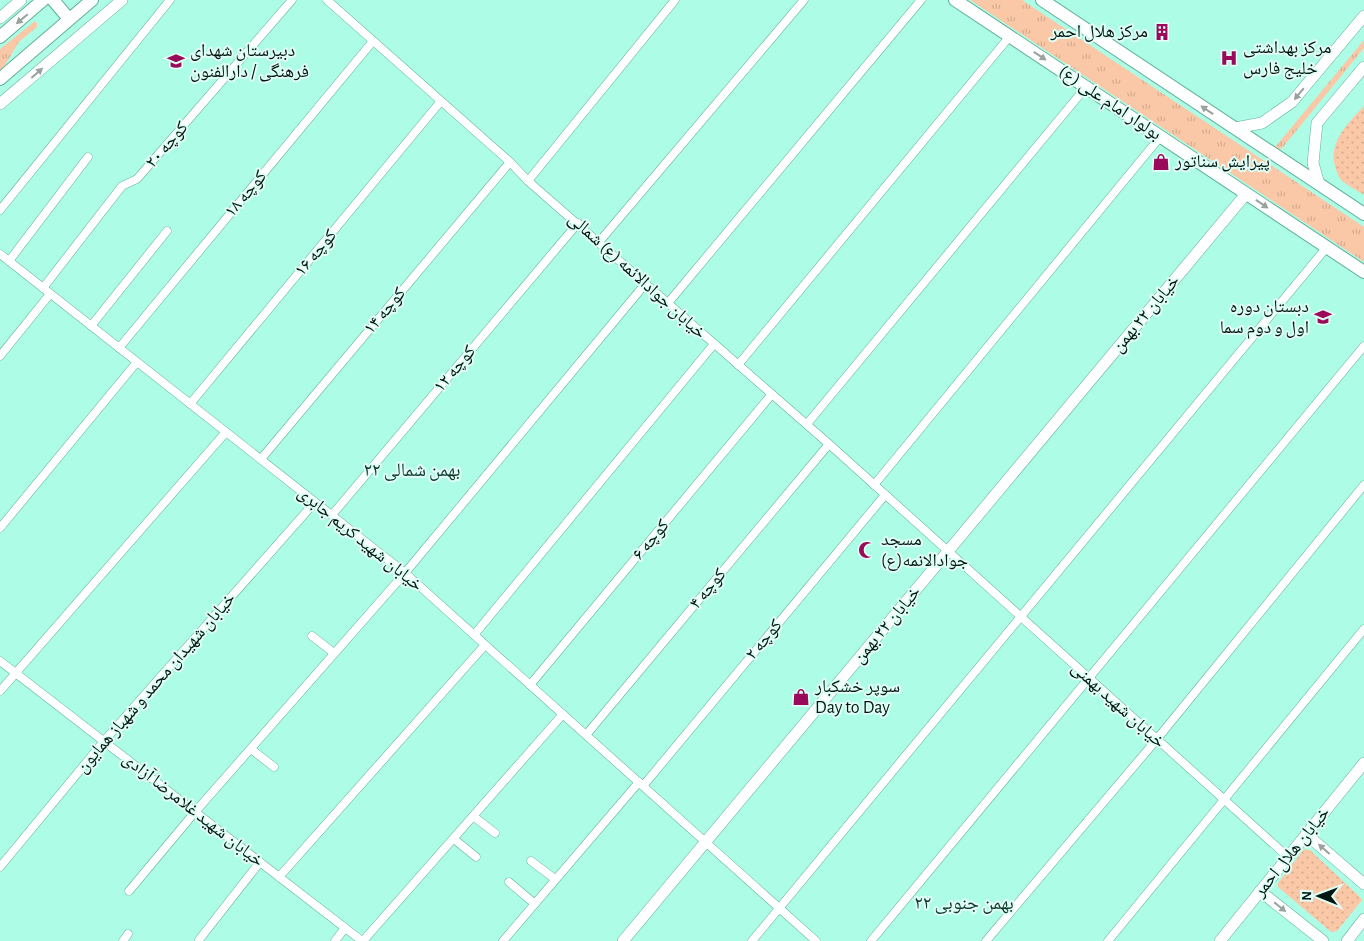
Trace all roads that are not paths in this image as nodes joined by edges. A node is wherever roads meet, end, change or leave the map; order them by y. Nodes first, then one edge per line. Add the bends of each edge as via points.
1 (21, 0) edge
2 (44, 0) edge
3 (53, 0) edge
4 (92, 0) edge
5 (122, 0) edge
6 (170, 0) edge
7 (292, 0) edge
8 (327, 0) edge
9 (675, 0) edge
10 (804, 0) edge
11 (921, 0) edge
12 (956, 0) edge
13 (1042, 0) edge
14 (1364, 16) edge
15 (0, 18) edge
16 (69, 20) junction
17 (1010, 36) junction
18 (0, 37) edge
19 (373, 41) junction
20 (1364, 67) edge
21 (0, 79) edge
22 (1086, 87) junction
23 (441, 102) junction
24 (0, 104) edge
25 (1234, 128) junction
26 (1160, 136) junction
27 (88, 158) dead end
28 (510, 162) junction
29 (528, 181) junction
30 (1319, 184) junction
31 (1246, 194) junction
32 (0, 210) edge
33 (1364, 214) edge
34 (578, 223) junction
35 (167, 231) dead end
36 (599, 242) junction
37 (1327, 247) junction
38 (0, 254) edge
39 (9, 261) junction
40 (1364, 272) edge
41 (646, 284) junction
42 (42, 288) junction
43 (50, 294) junction
44 (668, 303) junction
45 (91, 326) junction
46 (714, 344) junction
47 (1364, 346) edge
48 (119, 348) junction
49 (0, 356) edge
50 (137, 362) junction
51 (738, 364) junction
52 (772, 394) junction
53 (190, 404) junction
54 (807, 424) junction
55 (226, 432) junction
56 (829, 444) junction
57 (261, 459) junction
58 (874, 485) junction
59 (1364, 485) edge
60 (885, 494) junction
61 (315, 502) junction
62 (332, 515) junction
63 (0, 528) edge
64 (948, 552) junction
65 (405, 573) junction
66 (1020, 617) junction
67 (1364, 629) edge
68 (474, 635) junction
69 (312, 636) dead end
70 (485, 645) junction
71 (334, 653) junction
72 (0, 661) edge
73 (15, 673) junction
74 (1089, 678) junction
75 (530, 685) junction
76 (0, 691) edge
77 (563, 714) junction
78 (586, 735) junction
79 (1156, 739) junction
80 (104, 741) junction
81 (251, 749) junction
82 (1364, 763) edge
83 (274, 767) dead end
84 (641, 784) junction
85 (1224, 800) junction
86 (195, 812) junction
87 (473, 816) junction
88 (495, 833) dead end
89 (1306, 834) junction
90 (454, 839) junction
91 (706, 842) junction
92 (476, 857) dead end
93 (1288, 858) junction
94 (531, 861) dead end
95 (260, 862) junction
96 (0, 867) edge
97 (279, 877) junction
98 (556, 879) junction
99 (509, 882) dead end
100 (1364, 884) edge
101 (129, 891) dead end
102 (1260, 891) junction
103 (535, 904) junction
104 (779, 908) junction
105 (1363, 923) edge
106 (345, 928) junction
107 (199, 940) edge
108 (334, 941) edge
109 (363, 941) edge
110 (503, 941) edge
111 (623, 941) edge
112 (752, 941) edge
113 (816, 941) edge
114 (871, 941) edge
115 (986, 941) edge
116 (1108, 941) edge
117 (1220, 941) edge
118 (1322, 941) edge
119 (1347, 941) edge

1 - 15 street
2 -> 18 main road
3 - 16 main road
4 - 16 main road
24 -> 5 street
6 - 32 street
7 - 42 street, کوچه ۲۰ via 137,180 122,186
8 - 19 street, خیابان جوادالائمه (ع) شمالی
9 - 29 street
10 - 36 street
11 - 44 street
12 - 17 main road, بولوار امام علی (ع)
25 -> 13 main road
14 -> 25 street via 1292,102 1262,122
16 - 21 main road
17 -> 22 main road, بولوار امام علی (ع)
17 - 51 street
19 - 23 street, خیابان جوادالائمه (ع) شمالی
19 - 48 street, کوچه ۱۸
20 - 30 street via 1317,123 1313,163
22 - 26 main road, بولوار امام علی (ع)
22 - 54 street
23 - 28 street, خیابان جوادالائمه (ع) شمالی
23 - 53 street, کوچه ۱۶
25 - 30 main road
26 - 31 main road, بولوار امام علی (ع)
26 - 58 street
27 - 39 street
28 - 29 street, خیابان جوادالائمه (ع) شمالی
28 - 57 street, کوچه ۱۴
29 - 34 street, خیابان جوادالائمه (ع) شمالی
30 - 33 main road
31 -> 37 main road, بولوار امام علی (ع)
31 - 64 street, خیابان ۲۲ بهمن
34 - 36 street, خیابان جوادالائمه (ع) شمالی
34 - 62 street, کوچه ۱۲
35 - 45 street
36 - 41 street, خیابان جوادالائمه (ع) شمالی
37 - 40 main road, بولوار امام علی (ع)
37 - 66 street
38 - 39 street, خیابان شهید کریم جابری
39 - 42 street, خیابان شهید کریم جابری
41 - 44 street, خیابان جوادالائمه (ع) شمالی
41 - 65 street
42 - 43 street, خیابان شهید کریم جابری
43 - 45 street, خیابان شهید کریم جابری
43 - 49 street
44 - 46 street, خیابان جوادالائمه (ع) شمالی
45 - 48 street, خیابان شهید کریم جابری
46 - 51 street, خیابان جوادالائمه (ع) شمالی
46 - 68 street
47 - 74 street
48 - 50 street, خیابان شهید کریم جابری
50 - 53 street, خیابان شهید کریم جابری
50 - 63 street
51 - 52 street, خیابان جوادالائمه (ع) شمالی
52 - 54 street, خیابان جوادالائمه (ع) شمالی
52 - 75 street, کوچه ۶
53 - 55 street, خیابان شهید کریم جابری
54 - 56 street, خیابان جوادالائمه (ع) شمالی
55 - 57 street, خیابان شهید کریم جابری
55 - 73 street
56 - 58 street, خیابان جوادالائمه (ع) شمالی
56 - 78 street, کوچه ۴
57 - 61 street, خیابان شهید کریم جابری
58 - 60 street, خیابان جوادالائمه (ع) شمالی
59 - 79 street
60 - 64 street, خیابان جوادالائمه (ع) شمالی
60 - 84 street, کوچه ۲
61 - 62 street, خیابان شهید کریم جابری
61 - 80 street, خیابان شهیدان محمد و شهباز همایون
62 - 65 street, خیابان شهید کریم جابری
64 - 66 street, خیابان شهید بهمنی
64 - 91 street, خیابان ۲۲ بهمن
65 - 68 street, خیابان شهید کریم جابری
65 - 71 street
66 - 74 street, خیابان شهید بهمنی
66 - 104 street
67 - 85 street
68 - 70 street, خیابان شهید کریم جابری
69 - 71 street
70 - 75 street, خیابان شهید کریم جابری
70 - 97 street
71 - 81 street
72 - 73 street, خیابان شهید غلامرضا آزادی
73 - 76 street
73 - 80 street, خیابان شهید غلامرضا آزادی
74 - 79 street, خیابان شهید بهمنی
74 - 114 street
75 - 77 street, خیابان شهید کریم جابری
77 - 78 street, خیابان شهید کریم جابری
77 - 87 street
78 - 84 street, خیابان شهید کریم جابری
79 - 85 street, خیابان شهید بهمنی
79 - 115 street
80 - 86 street, خیابان شهید غلامرضا آزادی
80 - 96 street, خیابان شهیدان محمد و شهباز همایون
81 - 83 street
81 - 86 street
82 - 89 street, خیابان هلال احمر
84 - 91 street, خیابان شهید کریم جابری
84 - 98 street, کوچه ۲
85 - 93 street, خیابان شهید بهمنی
85 - 116 street
86 - 95 street, خیابان شهید غلامرضا آزادی
86 - 101 street
87 - 88 street
87 - 90 street
89 - 93 street, خیابان هلال احمر
100 -> 89 street
90 - 92 street
90 - 109 street
91 - 104 street, خیابان شهید کریم جابری
91 - 111 street, خیابان ۲۲ بهمن
93 - 102 street, خیابان هلال احمر
94 - 98 street
95 - 97 street, خیابان شهید غلامرضا آزادی
95 - 107 street
97 - 106 street, خیابان شهید غلامرضا آزادی
98 - 103 street, کوچه ۲
99 - 103 street
102 - 117 street, خیابان هلال احمر
102 -> 118 street
103 - 110 street, کوچه ۲
104 - 112 street
104 - 113 street, خیابان شهید کریم جابری
105 - 119 street
106 - 108 street
106 - 109 street, خیابان شهید غلامرضا آزادی

